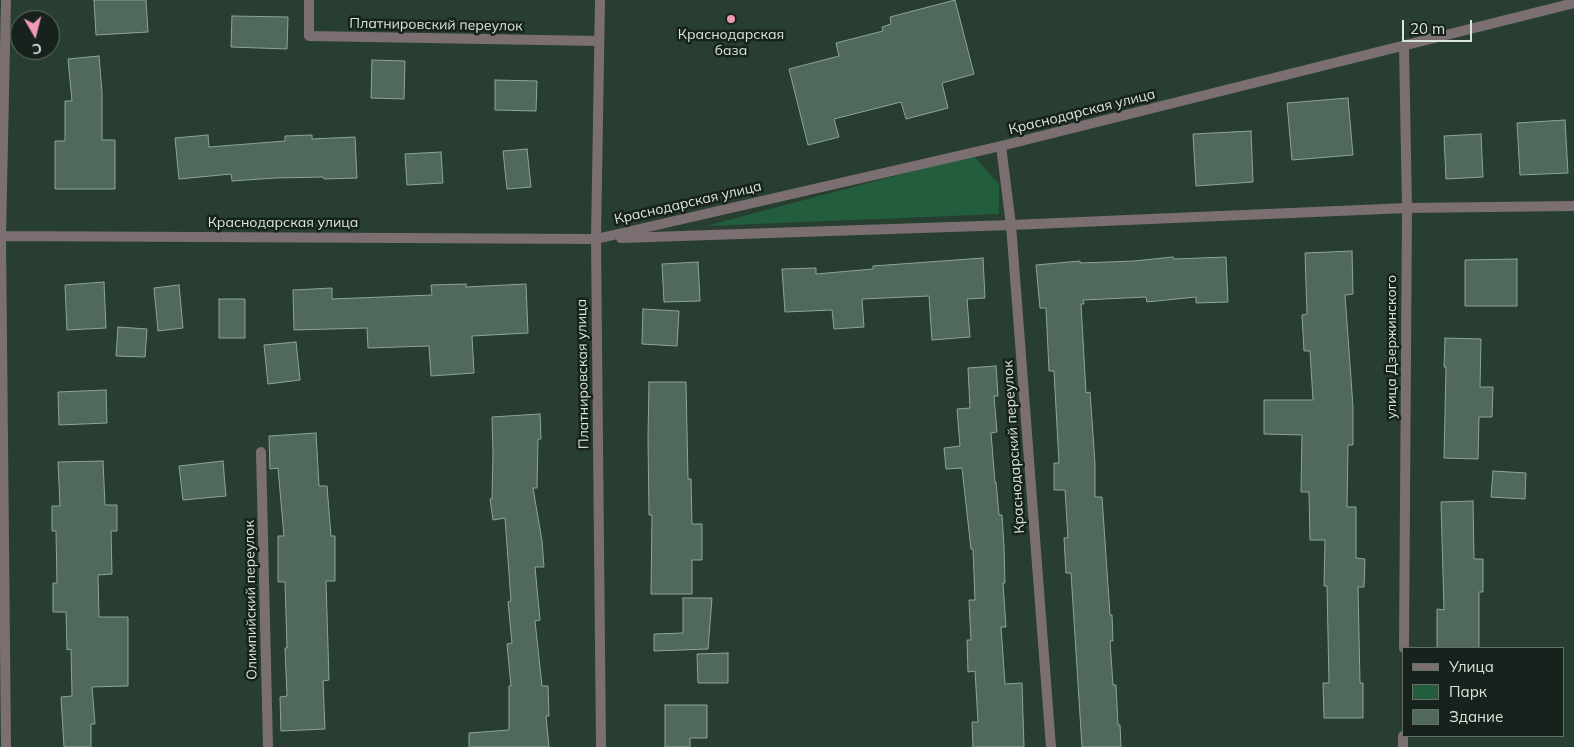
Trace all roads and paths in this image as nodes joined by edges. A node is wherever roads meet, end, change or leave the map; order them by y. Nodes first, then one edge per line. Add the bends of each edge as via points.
1 (6, 0) edge
2 (309, 0) edge
3 (600, 0) edge
4 (1574, 3) edge
5 (600, 41) junction
6 (1404, 46) junction
7 (1001, 146) junction
8 (1574, 206) edge
9 (1407, 208) junction
10 (1011, 225) junction
11 (0, 236) edge
12 (596, 238) junction
13 (261, 452) dead end
14 (1404, 647) edge
15 (6, 747) edge
16 (268, 747) edge
17 (601, 747) edge
18 (1051, 747) edge

1 - 11 street
2 - 5 street, Платнировский переулок via 309,36
3 - 5 street, Платнировская улица
4 - 6 street, Краснодарская улица
5 - 12 street, Платнировская улица
6 - 7 street, Краснодарская улица
6 - 9 street, улица Дзержинского
7 - 10 street, Краснодарский переулок
7 - 12 street, Краснодарская улица
8 - 9 street, Краснодарская улица
9 - 10 street, Краснодарская улица
9 - 14 street, улица Дзержинского
10 - 12 street, Краснодарская улица
10 - 18 street, Краснодарский переулок
11 - 12 street, Краснодарская улица
11 - 15 street
12 - 17 street, Платнировская улица
13 - 16 street, Олимпийский переулок

